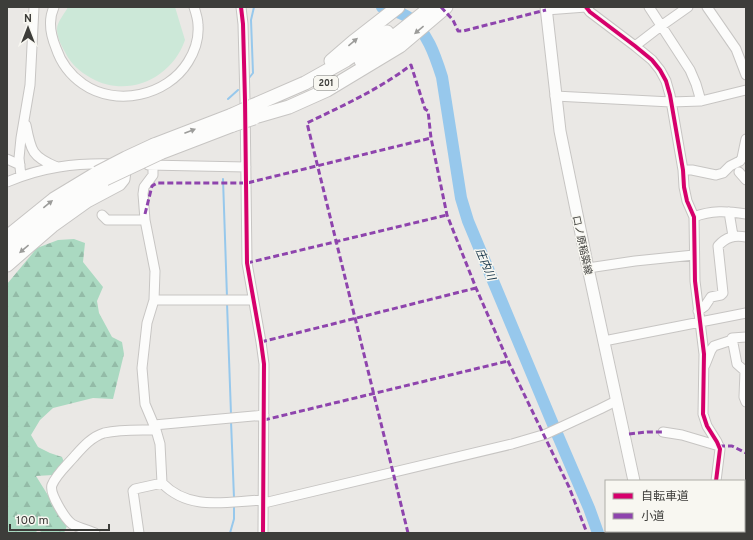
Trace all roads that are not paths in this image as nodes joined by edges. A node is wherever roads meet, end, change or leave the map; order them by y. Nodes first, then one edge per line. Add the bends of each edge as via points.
1 (34, 7) edge
2 (54, 7) edge
3 (194, 7) edge
4 (241, 7) edge
5 (398, 7) edge
6 (417, 7) edge
7 (586, 7) edge
8 (649, 7) edge
9 (688, 7) edge
10 (546, 8) edge
11 (710, 8) edge
12 (438, 10) edge
13 (661, 26) junction
14 (389, 35) junction
15 (635, 46) junction
16 (746, 75) edge
17 (746, 90) edge
18 (555, 96) junction
19 (701, 101) junction
20 (671, 102) junction
21 (257, 110) junction
22 (24, 120) junction
23 (746, 139) edge
24 (7, 159) edge
25 (125, 164) junction
26 (20, 165) junction
27 (153, 165) junction
28 (57, 167) junction
29 (246, 168) junction
30 (683, 170) junction
31 (739, 172) dead end
32 (21, 176) junction
33 (101, 176) junction
34 (746, 180) edge
35 (7, 182) edge
36 (729, 212) junction
37 (746, 214) edge
38 (102, 215) dead end
39 (694, 217) junction
40 (145, 220) junction
41 (733, 236) junction
42 (7, 237) edge
43 (746, 237) edge
44 (7, 251) edge
45 (694, 255) junction
46 (7, 265) edge
47 (588, 268) junction
48 (154, 300) junction
49 (253, 300) junction
50 (698, 311) junction
51 (746, 313) edge
52 (700, 322) junction
53 (746, 337) edge
54 (732, 340) junction
55 (604, 341) junction
56 (704, 367) junction
57 (746, 372) edge
58 (616, 401) junction
59 (746, 402) edge
60 (264, 415) junction
61 (155, 427) junction
62 (663, 432) dead end
63 (719, 446) junction
64 (634, 480) edge
65 (716, 480) edge
66 (162, 483) junction
67 (264, 501) junction
68 (95, 533) edge
69 (139, 533) edge
70 (263, 533) edge

1 - 22 street via 30,79
2 - 3 street via 51,30 64,65 84,85 96,91 122,96 150,92 162,87 176,77 186,65 196,44 198,32
4 - 29 street
5 - 14 highway
6 - 14 highway, 201
7 - 10 street
7 - 15 street
8 - 13 street
9 - 13 street
10 - 18 main road, 口ノ原稲築線
11 - 16 street via 736,49
12 -> 14 highway
13 - 15 street
13 - 19 street via 690,70
14 - 21 highway, 201 via 358,63 329,82
21 -> 14 highway via 332,61 353,42
15 - 20 street via 660,70 666,81
17 - 19 street
18 - 20 street
18 - 47 main road, 口ノ原稲築線
19 - 20 street
20 - 30 street
21 - 33 highway, 201, bridge via 157,149 126,158
22 - 26 street
22 - 28 street via 36,156
23 - 30 street via 740,161 723,173 716,175
24 - 26 street
25 - 27 street
25 - 28 street
25 -> 46 highway via 123,179 119,184 87,201 52,226
26 - 32 street
27 - 29 street
27 - 40 street via 153,174 144,187
28 - 32 street
29 - 49 street via 247,263
30 - 39 street via 687,201
31 - 34 street
32 - 35 street
42 -> 33 highway, 201 via 54,199
33 - 44 highway, 201
36 - 37 street
36 - 39 street via 716,211
36 - 41 street
38 - 40 street via 107,220
39 - 45 street
40 - 48 street via 155,271
41 - 43 street
41 - 50 street via 718,246 722,293 711,297
45 - 47 street
45 - 50 street
47 - 55 main road, 口ノ原稲築線
48 - 49 street
48 - 61 street via 142,368 145,404
49 - 60 street via 262,342
50 - 52 street
51 - 52 street
52 - 55 street
52 - 56 street
53 - 54 street
54 - 56 street via 714,346
54 - 57 street via 737,364
55 - 58 main road, 口ノ原稲築線
56 - 63 street via 704,420
57 - 59 street
58 - 64 main road, 口ノ原稲築線
58 - 67 street via 546,434 512,444
60 - 61 street
60 - 67 street
61 - 66 street via 160,444
61 - 68 street via 104,433 93,438 51,486 54,498 67,519 72,524
62 - 63 street
63 - 65 street
66 - 67 street via 175,495 194,501
66 - 69 street via 132,491
67 - 70 street

